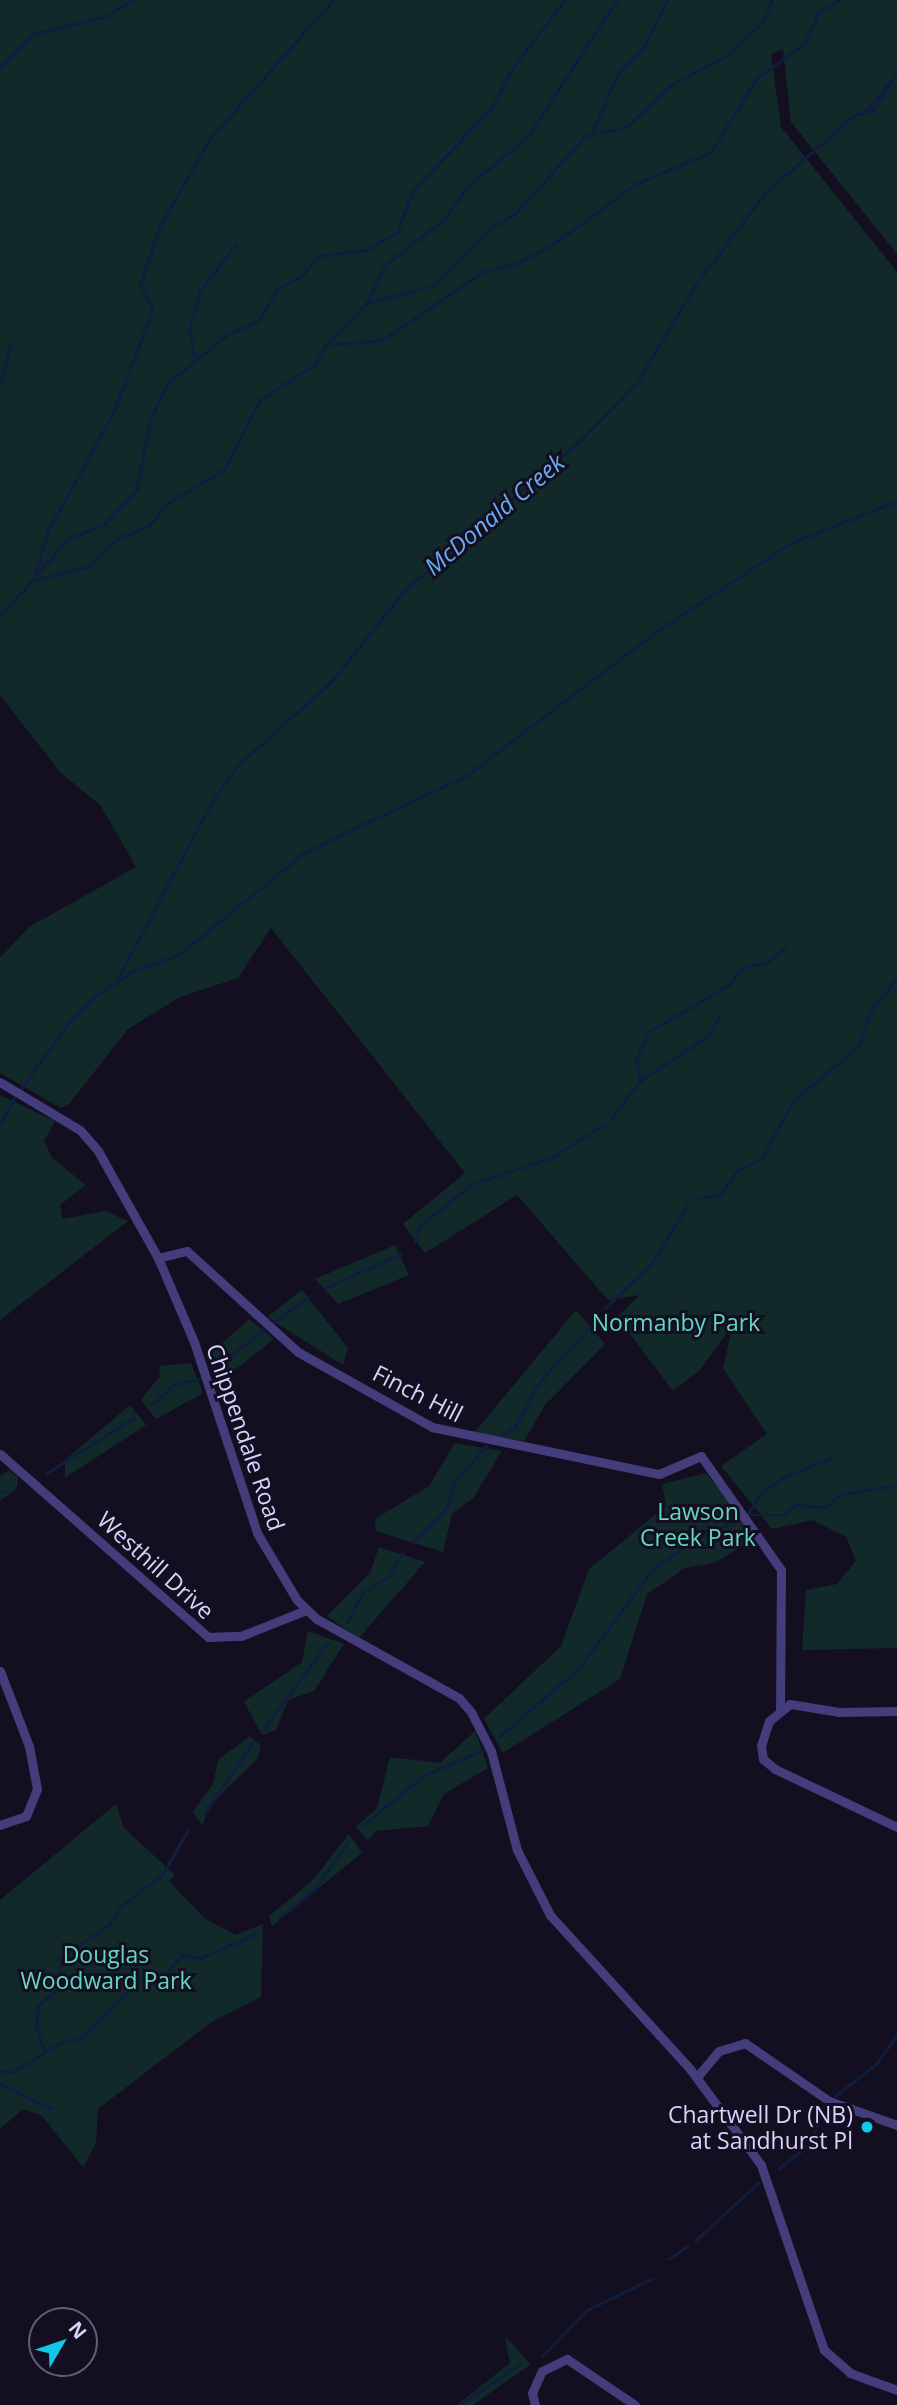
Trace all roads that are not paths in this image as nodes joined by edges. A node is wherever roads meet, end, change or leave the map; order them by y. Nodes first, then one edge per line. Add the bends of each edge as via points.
1 (0, 1082) edge
2 (158, 1258) junction
3 (0, 1454) edge
4 (306, 1610) junction
5 (0, 1671) edge
6 (780, 1709) junction
7 (897, 1711) edge
8 (0, 1825) edge
9 (897, 1827) edge
10 (697, 2077) junction
11 (897, 2125) edge
12 (897, 2390) edge
13 (535, 2405) edge
14 (635, 2405) edge

1 - 2 street, Chippendale Road via 58,1114 98,1151
2 - 4 street, Chippendale Road via 194,1342 257,1533
2 - 6 street, Finch Hill via 187,1251 298,1352 432,1427 651,1473 676,1472 701,1456 781,1570 786,1606
3 - 4 street, Westhill Drive via 208,1636 234,1638
4 - 10 street, Chippendale Road via 459,1698 471,1712 491,1751 517,1850 550,1915
5 - 8 street via 29,1746 37,1789 26,1816
6 - 7 street via 804,1704 839,1712
6 - 9 street via 763,1732 763,1759
10 - 11 street via 719,2051 745,2043 830,2101
10 - 12 street, Chippendale Road via 761,2165 824,2350 850,2372
13 - 14 street via 532,2393 542,2371 567,2359

